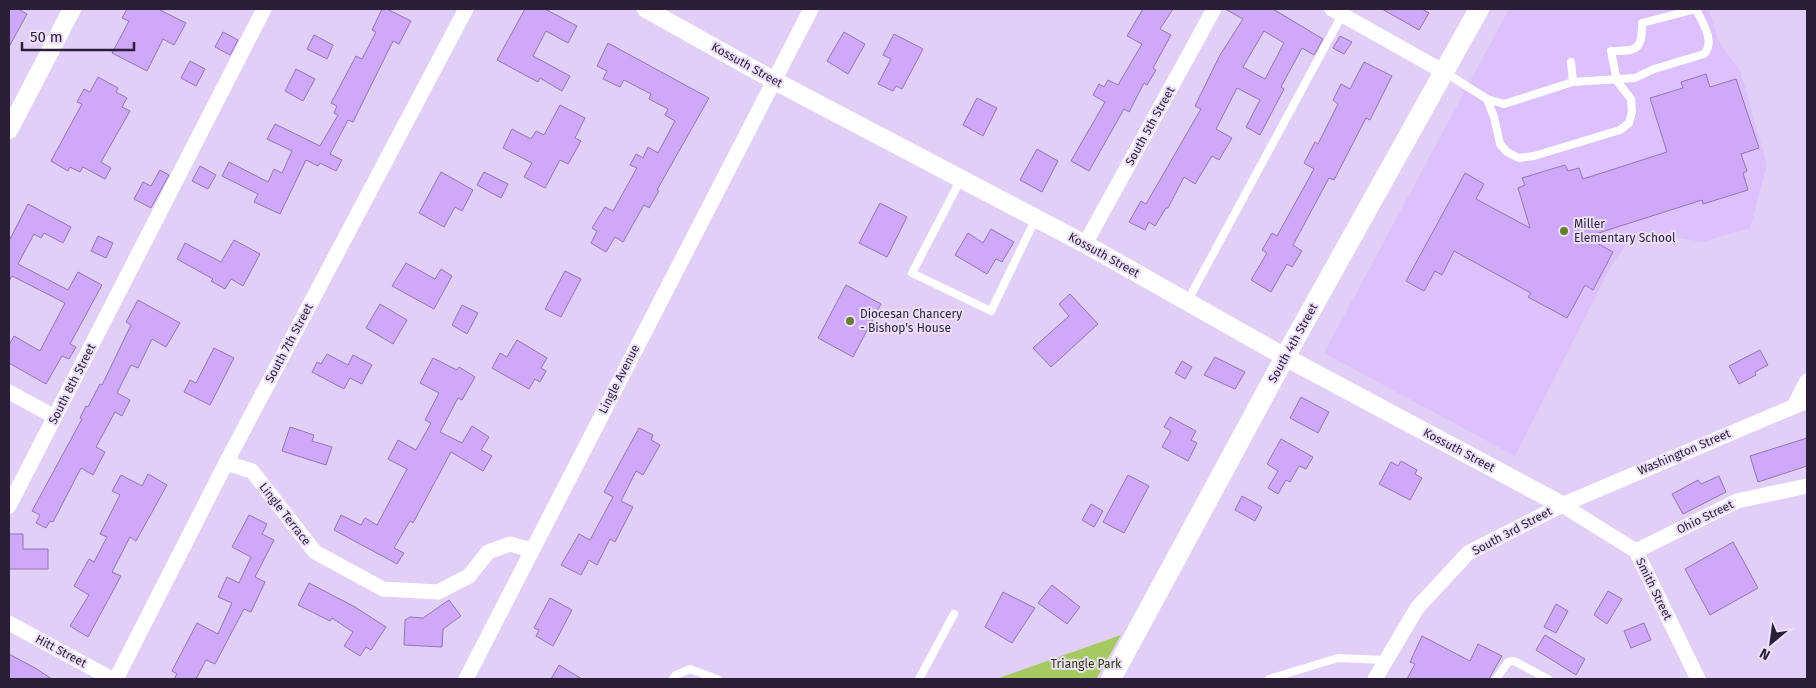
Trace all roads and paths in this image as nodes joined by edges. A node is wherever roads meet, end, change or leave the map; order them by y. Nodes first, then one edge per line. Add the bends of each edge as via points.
1 (72, 9) edge
2 (264, 9) edge
3 (466, 9) edge
4 (646, 9) edge
5 (811, 9) edge
6 (1214, 9) edge
7 (1479, 9) edge
8 (1337, 12) edge
9 (1570, 62) dead end
10 (1444, 72) junction
11 (773, 80) junction
12 (1617, 81) junction
13 (1573, 82) junction
14 (1487, 99) junction
15 (9, 130) edge
16 (961, 178) junction
17 (1036, 218) junction
18 (1085, 244) junction
19 (1187, 302) junction
20 (1285, 357) junction
21 (1807, 381) edge
22 (9, 392) edge
23 (1800, 403) edge
24 (55, 417) junction
25 (226, 463) junction
26 (1807, 486) edge
27 (1562, 505) junction
28 (9, 506) edge
29 (531, 550) junction
30 (1636, 551) junction
31 (954, 614) dead end
32 (9, 623) edge
33 (1386, 660) junction
34 (112, 679) edge
35 (116, 679) edge
36 (466, 679) edge
37 (673, 679) edge
38 (717, 679) edge
39 (919, 679) edge
40 (1111, 679) edge
41 (1269, 679) edge
42 (1375, 679) edge
43 (1496, 679) edge
44 (1548, 679) edge
45 (1698, 679) edge

1 - 15 street
2 - 24 street, South 8th Street
3 - 25 street, South 7th Street
4 - 11 street, Kossuth Street
5 - 11 street, Lingle Avenue
6 - 18 street, South 5th Street
7 - 10 main road, South 4th Street
8 - 10 street
8 - 19 lane
9 - 13 lane
10 - 14 lane
10 - 20 main road, South 4th Street
11 - 16 street, Kossuth Street
11 - 29 street, Lingle Avenue
12 - 12 lane via 1704,54 1710,41 1696,9 1642,23 1640,46 1631,51 1611,51
12 - 13 lane
12 - 14 lane via 1631,99 1629,123 1620,130 1534,156 1519,158 1500,144
13 - 14 lane via 1504,104
16 - 17 street, Kossuth Street
16 - 17 lane via 912,273 991,312
17 - 18 street, Kossuth Street
18 - 19 street, Kossuth Street
19 - 20 street, Kossuth Street
20 - 27 street, Kossuth Street
20 - 40 main road, South 4th Street
21 - 23 street
22 - 24 street
23 - 27 street, Washington Street
24 - 28 street, South 8th Street
25 - 29 street, Lingle Terrace via 252,471 315,552 383,589 438,592 469,576 488,552 510,544
25 - 35 street, South 7th Street
26 - 30 street, Ohio Street via 1737,501
27 - 30 street, Smith Street
27 - 33 street, South 3rd Street via 1468,553 1417,608
29 - 36 street, Lingle Avenue
30 - 45 street, Smith Street
31 - 39 lane
32 - 34 street, Hitt Street
33 - 41 lane via 1338,658
33 - 42 street, South 3rd Street
37 - 38 lane via 690,669
43 - 44 lane via 1508,662 1514,661

